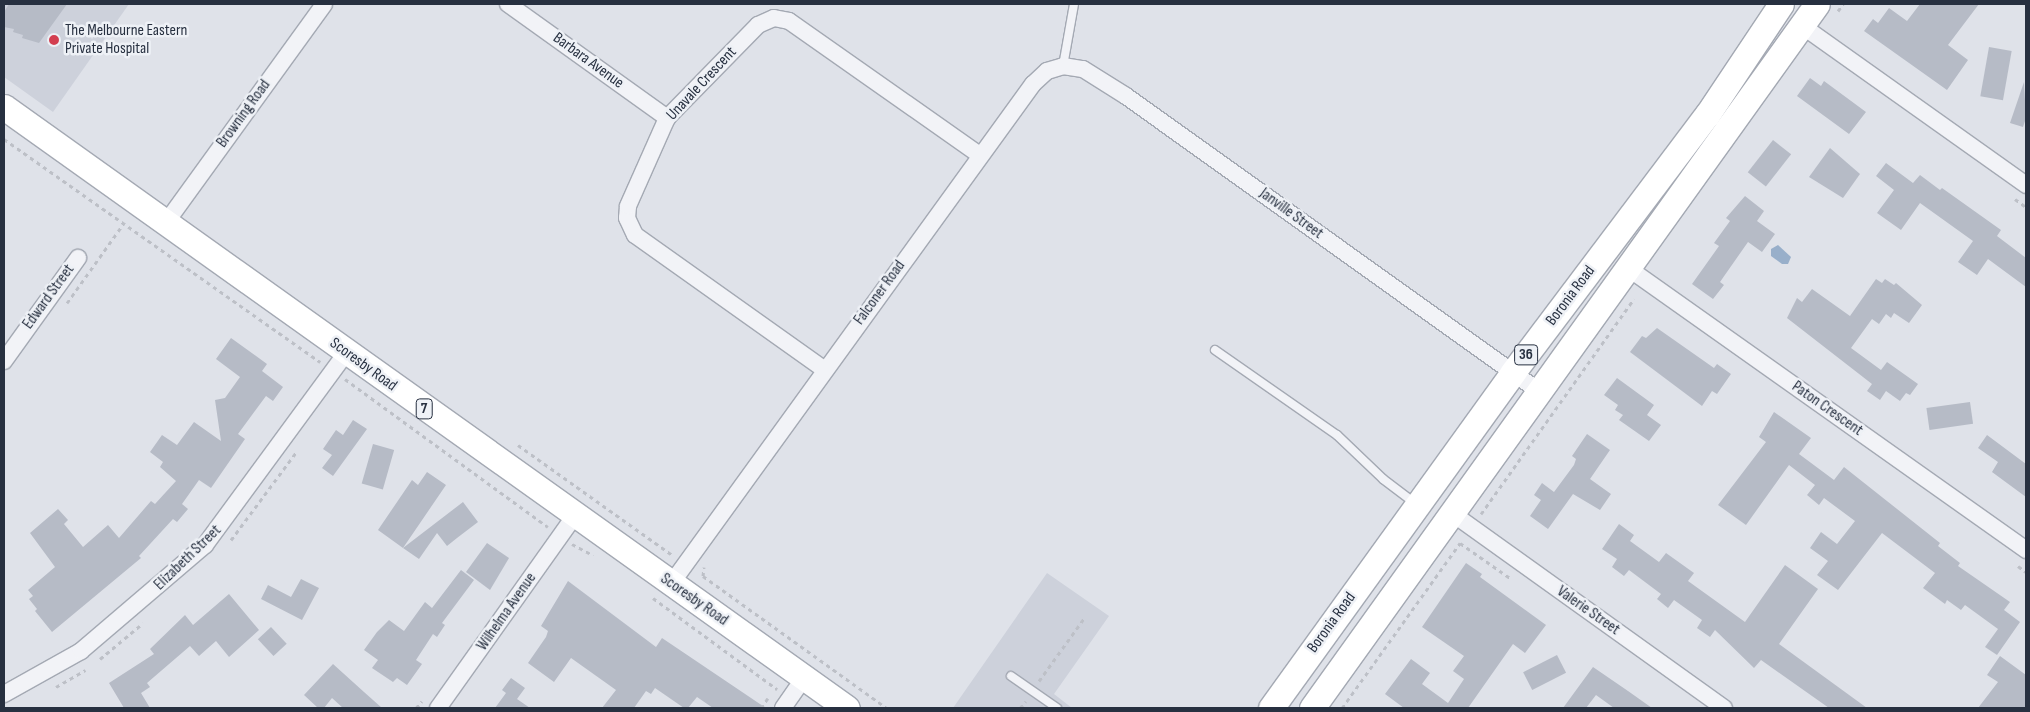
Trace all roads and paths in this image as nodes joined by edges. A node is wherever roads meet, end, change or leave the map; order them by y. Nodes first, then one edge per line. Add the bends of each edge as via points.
1 (324, 4) edge
2 (508, 4) edge
3 (1074, 4) edge
4 (1781, 4) edge
5 (1816, 4) edge
6 (1801, 25) junction
7 (1063, 66) junction
8 (4, 107) edge
9 (667, 118) junction
10 (4, 139) edge
11 (980, 155) junction
12 (2026, 186) edge
13 (165, 224) junction
14 (78, 258) dead end
15 (1628, 268) junction
16 (1637, 294) dead end
17 (1215, 350) dead end
18 (346, 353) junction
19 (4, 361) edge
20 (313, 369) dead end
21 (825, 370) junction
22 (1513, 372) junction
23 (347, 381) dead end
24 (1540, 392) junction
25 (1417, 505) junction
26 (1453, 514) junction
27 (575, 515) junction
28 (1478, 518) dead end
29 (546, 526) dead end
30 (1460, 542) dead end
31 (576, 546) dead end
32 (2026, 550) edge
33 (596, 556) dead end
34 (707, 562) dead end
35 (671, 584) junction
36 (648, 594) dead end
37 (1084, 617) dead end
38 (1011, 676) dead end
39 (804, 678) junction
40 (776, 688) dead end
41 (1032, 691) junction
42 (4, 694) edge
43 (438, 708) edge
44 (783, 708) edge
45 (847, 708) edge
46 (887, 708) edge
47 (1020, 708) edge
48 (1057, 708) edge
49 (1272, 708) edge
50 (1312, 708) edge
51 (1342, 708) edge
52 (1724, 708) edge

1 - 13 street, Browning Road
2 - 9 street, Barbara Avenue
3 - 7 lane
4 - 22 main road, Boronia Road / 36 via 1689,139
5 - 6 main road, Boronia Road / 36
6 - 12 street
6 - 15 main road, Boronia Road / 36
7 - 11 street, Falconer Road via 1047,71 1033,84
7 - 22 street, Janville Street via 1083,69 1126,96
8 - 13 main road, Scoresby Road / 7
9 - 11 street, Unavale Crescent via 758,25 774,18 789,21
9 - 21 street, Unavale Crescent via 628,206 627,218 635,235
10 - 20 path via 318,361
11 - 21 street, Falconer Road
13 - 18 main road, Scoresby Road / 7
14 - 19 street, Edward Street
15 - 24 main road, Boronia Road / 36
15 - 32 street, Paton Crescent
16 - 28 path
17 - 25 lane via 1337,435 1383,479
18 - 27 main road, Scoresby Road / 7
18 - 42 street, Elizabeth Street via 205,545 81,651
21 - 35 street, Falconer Road
22 - 24 street, Janville Street
22 - 25 main road, Boronia Road / 36
23 - 29 path
24 - 26 main road, Boronia Road / 36
25 - 49 main road, Boronia Road / 36
26 - 50 main road, Boronia Road / 36
26 - 52 street, Valerie Street
27 - 35 main road, Scoresby Road / 7
27 - 43 street, Wilhelma Avenue
30 - 51 path
31 - 33 path
34 - 46 path via 703,576
35 - 39 main road, Scoresby Road / 7
36 - 40 path
37 - 41 path
38 - 41 lane
39 - 44 street
39 - 45 main road, Scoresby Road / 7
41 - 47 path
41 - 48 lane

